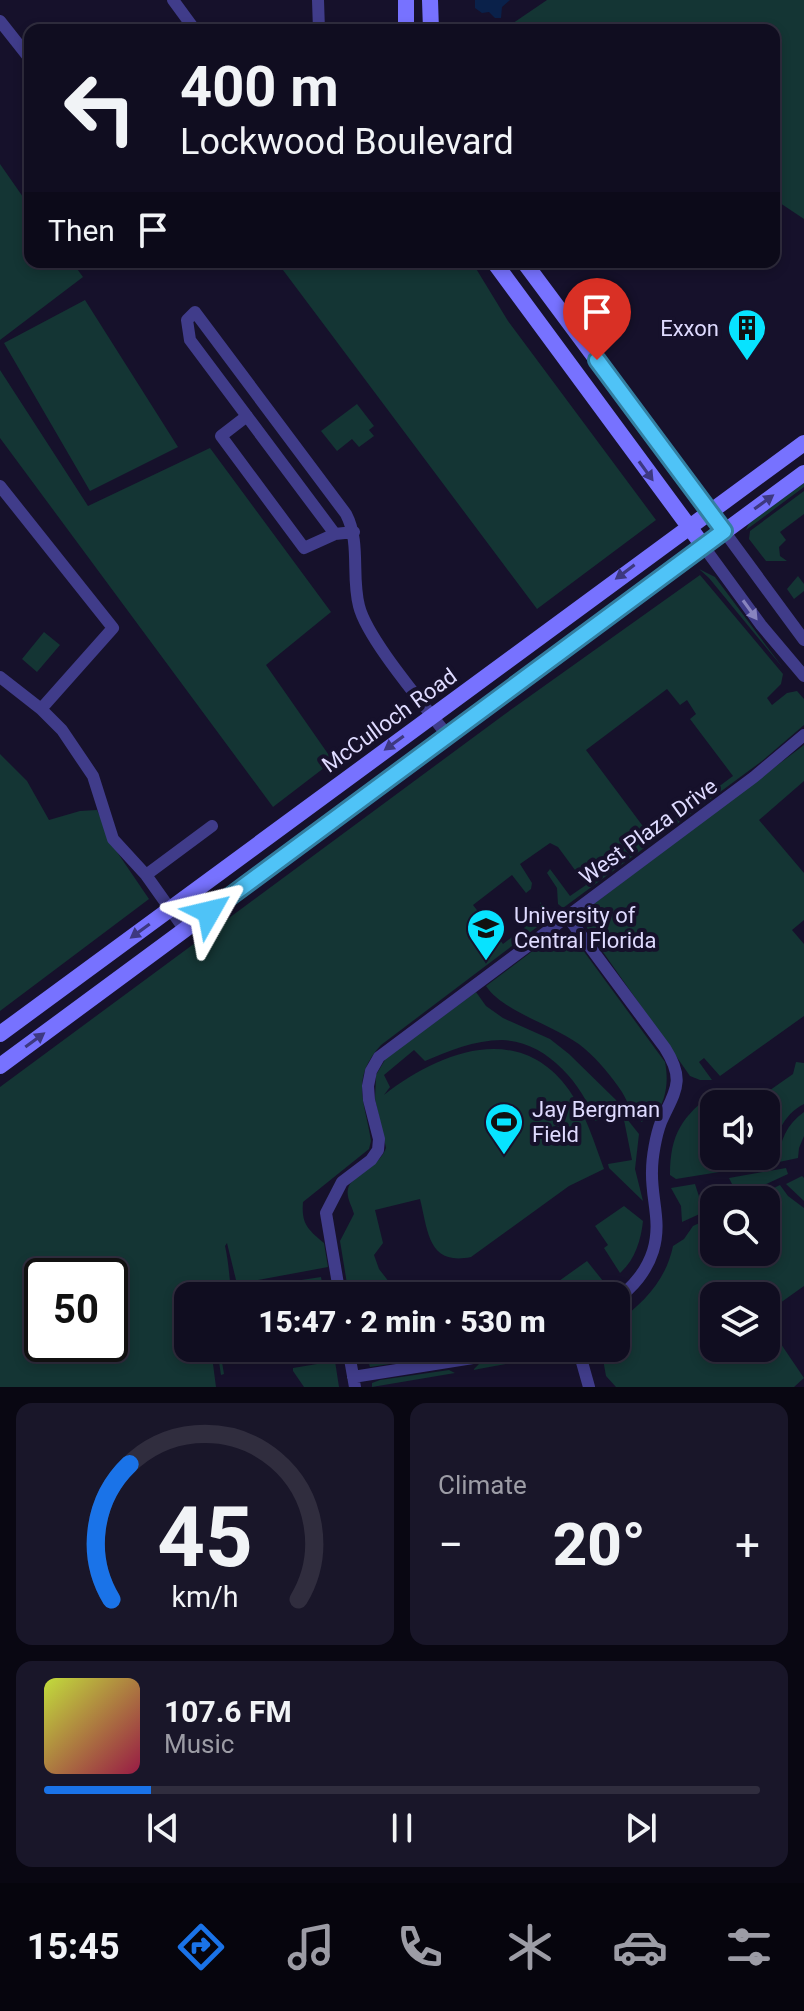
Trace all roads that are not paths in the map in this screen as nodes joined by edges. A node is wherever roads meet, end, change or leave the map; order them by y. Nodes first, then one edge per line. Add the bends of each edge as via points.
1 (173, 0) edge
2 (318, 0) edge
3 (406, 0) edge
4 (430, 0) edge
5 (0, 21) edge
6 (191, 24) edge
7 (319, 24) edge
8 (406, 24) edge
9 (431, 24) edge
10 (24, 51) edge
11 (498, 268) edge
12 (528, 268) edge
13 (522, 301) junction
14 (540, 325) junction
15 (597, 360) junction
16 (614, 384) junction
17 (247, 416) junction
18 (804, 443) edge
19 (804, 473) edge
20 (0, 486) edge
21 (708, 510) junction
22 (688, 525) junction
23 (724, 531) junction
24 (354, 532) junction
25 (335, 534) junction
26 (704, 547) junction
27 (804, 640) edge
28 (804, 676) edge
29 (0, 677) edge
30 (41, 709) junction
31 (432, 715) junction
32 (447, 735) junction
33 (804, 735) edge
34 (212, 826) dead end
35 (146, 875) junction
36 (170, 909) junction
37 (567, 916) junction
38 (185, 930) junction
39 (0, 1034) edge
40 (0, 1066) edge
41 (338, 1282) edge
42 (630, 1286) edge
43 (350, 1362) edge
44 (461, 1362) edge
45 (582, 1362) edge
46 (354, 1382) edge
47 (589, 1387) edge

1 - 6 street
2 - 7 street
3 - 8 main road
4 - 9 main road
5 - 10 street
11 - 13 main road
12 - 15 main road
13 - 14 main road
13 - 15 main road via 546,304 584,355
14 - 16 main road via 558,335 590,378 600,385
14 -> 22 main road
15 - 16 main road
16 - 21 main road
17 - 24 street via 190,340 187,320 195,312 346,514
17 - 25 street
17 - 25 street via 221,436 295,536 304,548
18 - 21 main road, McCulloch Road
23 -> 19 main road
20 - 30 street via 113,628
21 - 22 main road, McCulloch Road
21 - 23 main road
22 - 26 main road
22 -> 31 main road, McCulloch Road
23 - 26 main road
23 - 27 street
24 - 25 street
24 - 31 street via 357,596 364,621
26 -> 28 street
26 - 32 main road
29 - 30 street
30 - 35 street via 93,776 113,839
31 - 32 street
31 -> 36 main road, McCulloch Road
32 - 38 main road
33 - 37 street, West Plaza Drive
34 - 35 street
35 - 36 street
36 - 38 street
36 -> 39 main road, McCulloch Road
37 - 41 street, West Plaza Drive via 379,1057 368,1086 378,1150 342,1182 326,1213
37 - 42 street via 665,1048 676,1072 677,1088 660,1124 652,1172 658,1235 652,1256
40 -> 38 main road
43 - 46 street
44 - 46 street
45 - 47 street

